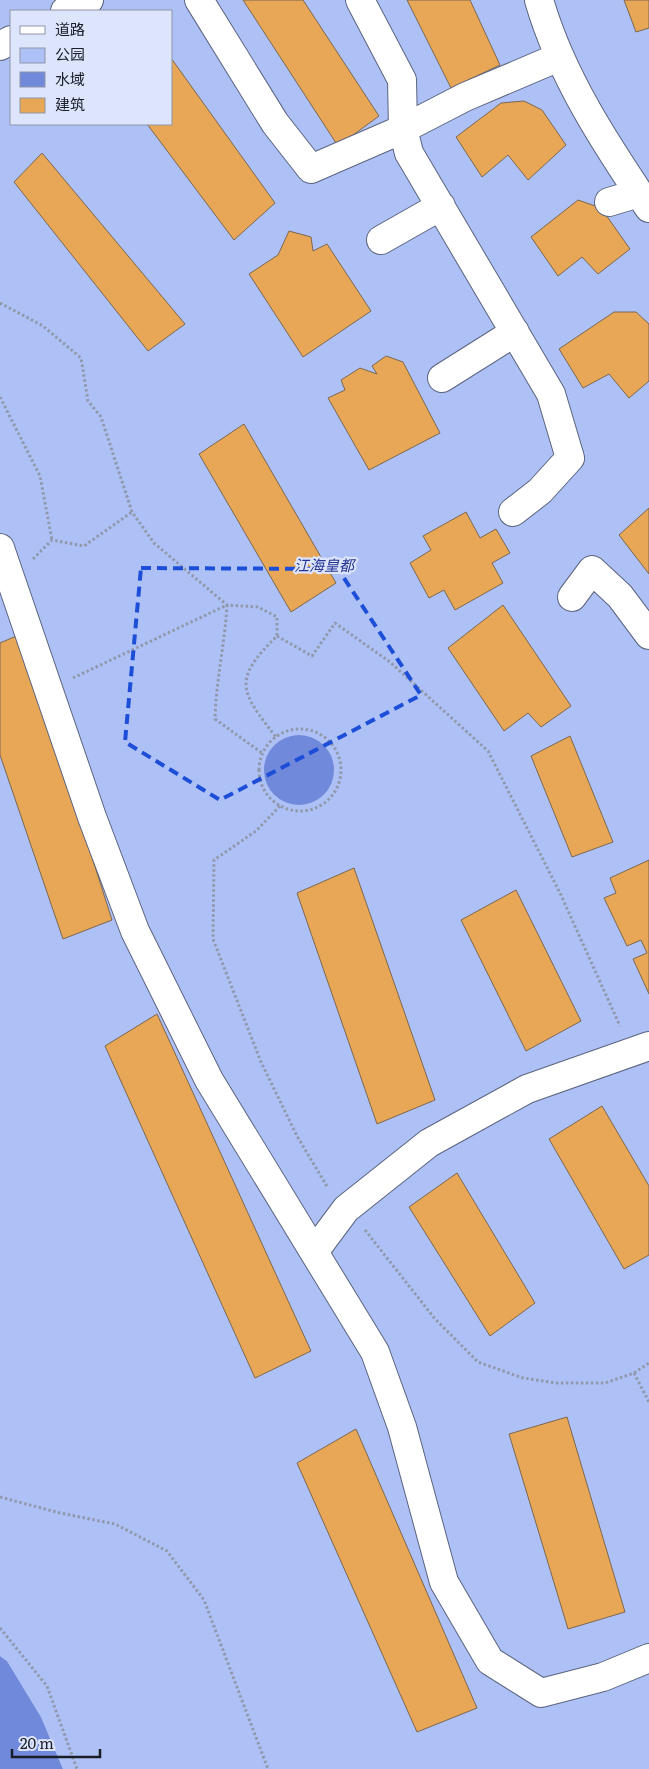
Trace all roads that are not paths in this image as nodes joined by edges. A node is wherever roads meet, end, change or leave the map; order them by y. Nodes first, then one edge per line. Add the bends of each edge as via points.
1 (89, 0) edge
2 (199, 0) edge
3 (360, 0) edge
4 (538, 0) edge
5 (67, 10) edge
6 (559, 57) junction
7 (403, 129) junction
8 (644, 200) edge
9 (609, 202) dead end
10 (441, 206) junction
11 (381, 240) dead end
12 (515, 332) junction
13 (442, 378) dead end
14 (513, 512) dead end
15 (0, 548) edge
16 (572, 596) dead end
17 (649, 635) edge
18 (641, 1050) edge
19 (314, 1252) junction
20 (649, 1658) edge

1 - 5 lane
2 - 7 lane via 275,123 311,169
3 - 7 lane via 402,80
4 - 6 lane
6 - 7 lane via 465,97
6 - 8 lane via 602,138
7 - 10 lane via 409,153
8 - 9 lane
10 - 11 lane
10 - 12 lane
12 - 13 lane
12 - 14 lane via 551,394 570,458 540,492
15 - 19 lane via 92,817 135,931 209,1080
16 - 17 lane via 592,570 620,596
18 - 19 lane via 527,1089 429,1143 346,1209
19 - 20 lane via 375,1352 402,1427 444,1582 490,1661 541,1693 603,1677

